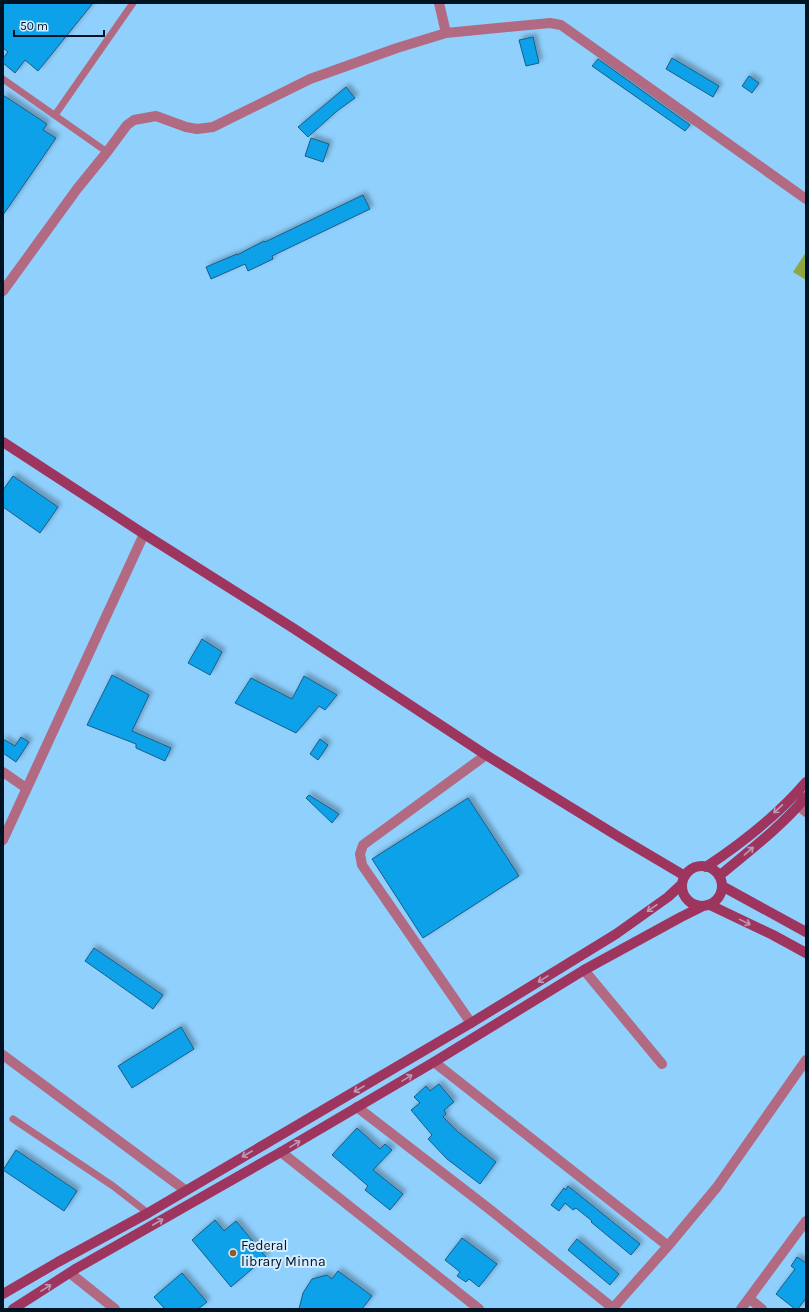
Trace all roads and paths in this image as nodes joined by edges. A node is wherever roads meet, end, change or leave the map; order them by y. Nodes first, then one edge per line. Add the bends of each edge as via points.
1 (133, 3) edge
2 (439, 3) edge
3 (446, 33) junction
4 (3, 79) edge
5 (55, 115) junction
6 (107, 152) junction
7 (806, 199) edge
8 (3, 291) edge
9 (3, 442) edge
10 (144, 534) junction
11 (486, 755) junction
12 (3, 772) edge
13 (806, 782) edge
14 (26, 788) junction
15 (806, 797) edge
16 (802, 809) edge
17 (3, 840) edge
18 (706, 867) junction
19 (719, 876) junction
20 (684, 880) junction
21 (722, 886) junction
22 (707, 906) junction
23 (806, 932) edge
24 (806, 954) edge
25 (584, 970) junction
26 (471, 1023) junction
27 (3, 1055) edge
28 (806, 1060) edge
29 (434, 1062) junction
30 (662, 1064) dead end
31 (357, 1107) junction
32 (12, 1119) dead end
33 (281, 1152) junction
34 (185, 1190) junction
35 (148, 1213) junction
36 (806, 1221) edge
37 (668, 1246) junction
38 (70, 1273) junction
39 (3, 1294) edge
40 (750, 1298) junction
41 (613, 1308) edge
42 (13, 1309) edge
43 (115, 1309) edge
44 (478, 1309) edge
45 (741, 1309) edge
46 (762, 1309) edge

1 - 5 lane
2 - 3 street
3 - 6 street via 310,79 213,127 186,127 156,116 134,120 127,124
3 - 7 street via 550,23 561,25
4 - 5 lane
5 - 6 lane
6 - 8 street
9 - 10 main road
10 - 11 main road
10 - 14 street
11 - 20 main road
11 - 26 street via 363,845 360,854 362,865
12 - 14 street
13 -> 18 main road via 760,826
14 - 17 street
15 - 16 main road
19 -> 16 main road
18 - 19 main road
18 - 20 main road via 694,868
19 - 21 main road
20 - 22 main road via 683,891 690,902
20 -> 26 main road via 668,897 616,934
21 - 22 main road via 717,900
21 - 23 main road
22 -> 24 main road via 773,935
22 - 25 main road via 681,917
25 - 29 main road
25 - 30 street
26 -> 34 main road
27 - 34 street
28 - 37 street via 717,1187
31 -> 29 main road
29 - 37 street
33 -> 31 main road
31 - 41 street
32 - 35 lane via 113,1186
38 -> 33 main road
33 - 44 street
34 - 35 main road
35 - 39 main road
36 - 40 street
37 - 41 street
42 -> 38 main road
38 - 43 street
40 - 45 street
40 - 46 street

